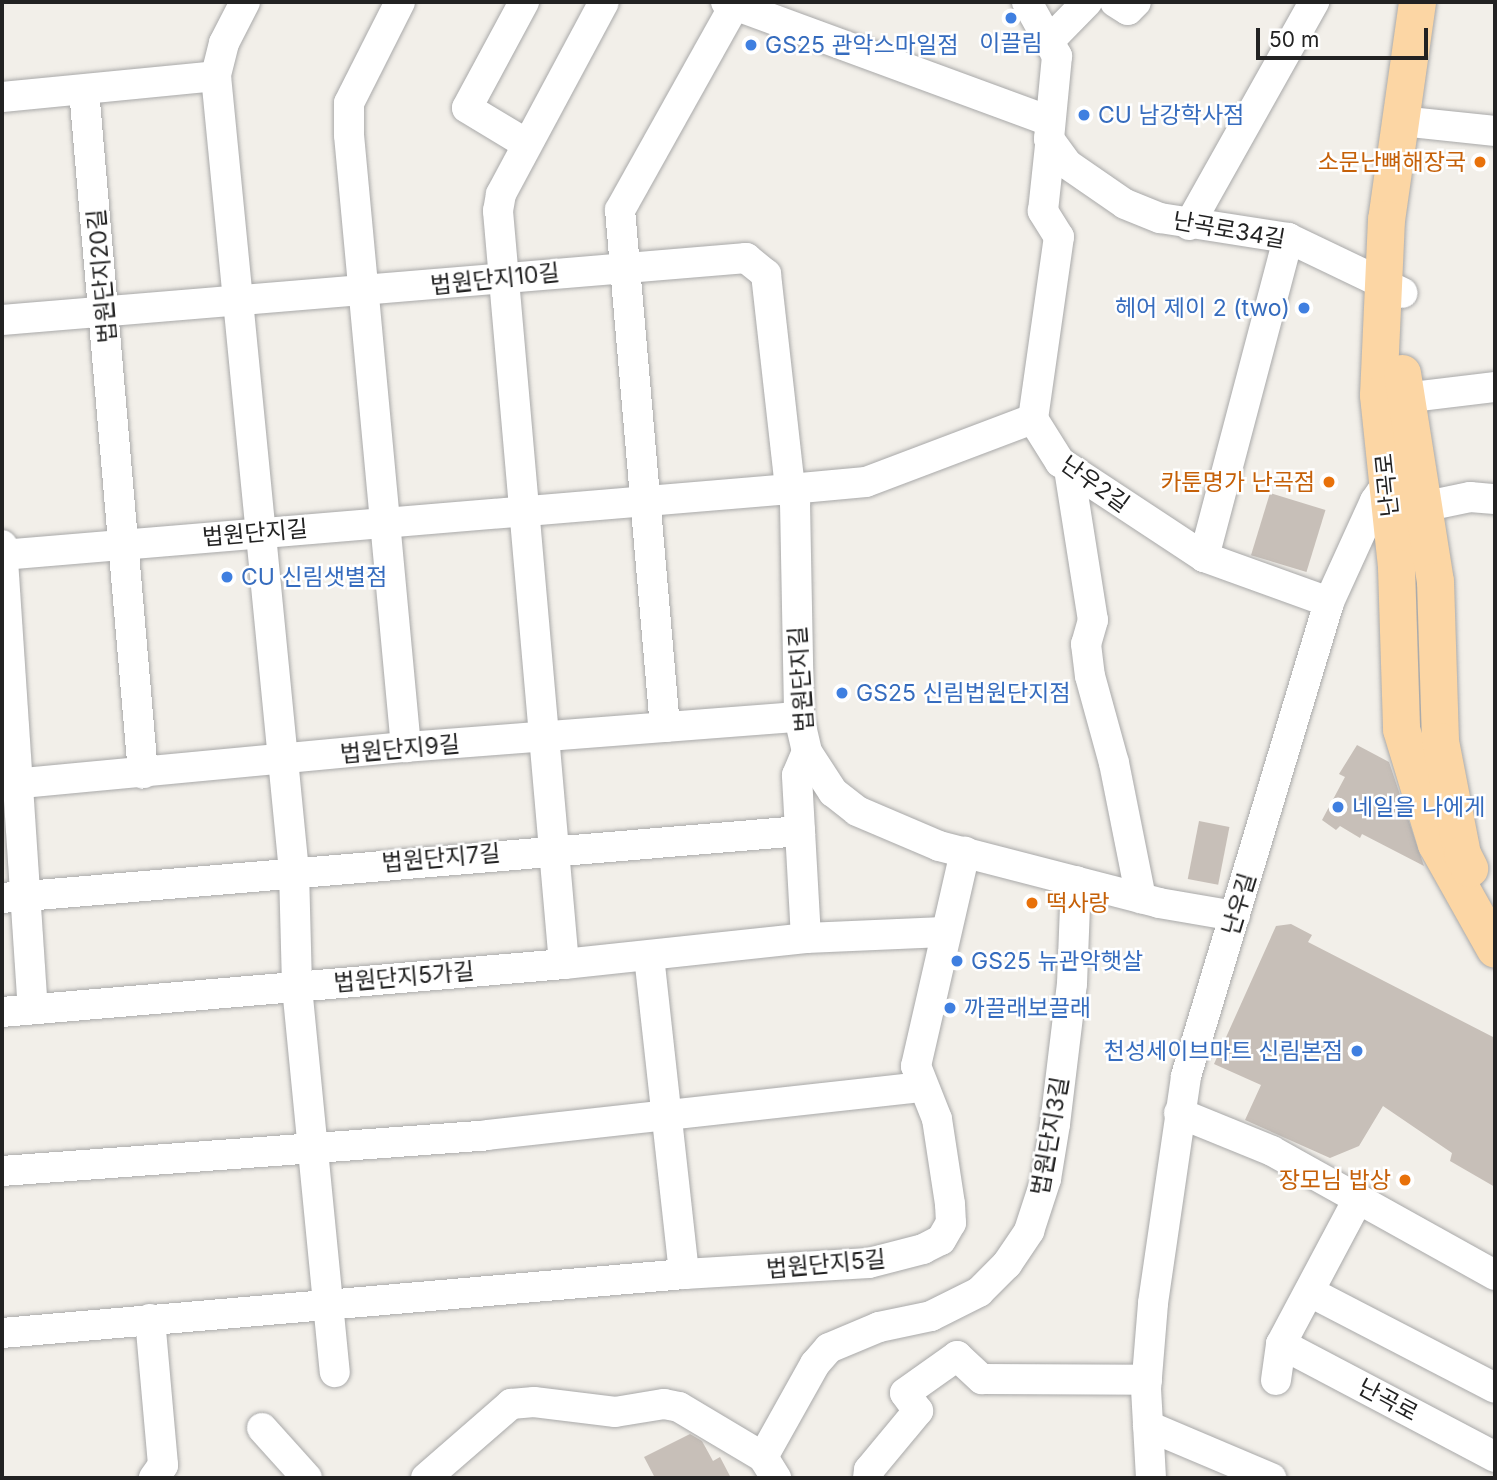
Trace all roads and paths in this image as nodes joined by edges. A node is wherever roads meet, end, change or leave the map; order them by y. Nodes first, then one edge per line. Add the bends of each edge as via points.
1 (245, 2) edge
2 (400, 2) edge
3 (524, 2) edge
4 (604, 2) edge
5 (1027, 2) edge
6 (1087, 2) edge
7 (1115, 2) edge
8 (1136, 2) edge
9 (1314, 2) edge
10 (1417, 2) edge
11 (1437, 2) edge
12 (730, 4) edge
13 (1048, 42) junction
14 (216, 76) junction
15 (85, 90) junction
16 (2, 97) edge
17 (1419, 123) junction
18 (1495, 131) edge
19 (1050, 133) junction
20 (527, 144) junction
21 (1189, 225) junction
22 (1288, 238) junction
23 (625, 265) junction
24 (504, 279) junction
25 (1392, 287) junction
26 (363, 291) junction
27 (238, 302) junction
28 (106, 313) junction
29 (2, 320) edge
30 (1495, 387) edge
31 (1403, 398) junction
32 (1033, 419) junction
33 (1412, 453) junction
34 (1069, 469) junction
35 (1387, 484) junction
36 (790, 489) junction
37 (1495, 499) edge
38 (646, 500) junction
39 (1422, 507) junction
40 (524, 511) junction
41 (385, 521) junction
42 (261, 534) junction
43 (126, 544) junction
44 (2, 552) edge
45 (1204, 556) junction
46 (1329, 602) junction
47 (799, 717) junction
48 (665, 727) junction
49 (544, 739) junction
50 (406, 747) junction
51 (807, 752) junction
52 (284, 761) junction
53 (143, 773) junction
54 (8, 784) edge
55 (800, 831) junction
56 (553, 849) junction
57 (965, 852) junction
58 (295, 871) junction
59 (1076, 881) junction
60 (13, 897) edge
61 (1141, 898) junction
62 (1235, 916) junction
63 (1495, 918) edge
64 (944, 932) junction
65 (806, 938) junction
66 (1495, 949) edge
67 (649, 956) junction
68 (564, 964) junction
69 (297, 986) junction
70 (33, 1009) junction
71 (2, 1012) edge
72 (921, 1087) junction
73 (1179, 1113) junction
74 (666, 1114) junction
75 (313, 1149) junction
76 (2, 1171) edge
77 (1357, 1201) junction
78 (684, 1274) junction
79 (1495, 1275) edge
80 (1310, 1292) junction
81 (328, 1303) junction
82 (150, 1319) junction
83 (2, 1333) edge
84 (1281, 1344) junction
85 (335, 1372) dead end
86 (1147, 1380) junction
87 (1276, 1380) dead end
88 (1495, 1388) edge
89 (1148, 1426) junction
90 (262, 1428) dead end
91 (1495, 1457) edge
92 (766, 1470) edge
93 (445, 1472) edge
94 (154, 1478) edge
95 (307, 1478) edge
96 (868, 1478) edge
97 (1151, 1478) edge
98 (1271, 1478) edge

1 - 14 street via 224,43
2 - 26 street via 349,103
3 - 20 street via 467,108
4 - 20 street
5 - 13 street
6 - 13 street
7 - 8 street via 1128,10
9 - 21 street
10 - 25 main road, 난곡로 via 1386,219
11 - 17 main road, 난곡로
12 - 19 street
12 - 23 street via 620,210
13 - 19 street via 1059,70
14 - 15 street
14 - 27 street
15 - 16 street
15 - 28 street, 법원단지20길
17 - 18 street
17 - 25 main road, 난곡로
19 - 21 street, 난곡로34길 via 1067,164 1125,204
19 - 32 street via 1043,211 1059,237
20 - 24 street via 500,194
21 - 22 street, 난곡로34길 via 1261,230
22 - 25 street, 난곡로34길
22 - 45 street
23 - 24 street, 법원단지10길
23 - 36 street, 법원단지10길 via 746,258 762,268
23 - 38 street
24 - 26 street, 법원단지10길
24 - 40 street
25 - 31 main road, 난곡로
25 - 35 main road, 난곡로 via 1378,395
26 - 27 street, 법원단지10길
26 - 41 street
27 - 28 street, 법원단지10길
27 - 42 street
28 - 29 street, 법원단지10길
28 - 43 street, 법원단지20길
30 - 31 street
31 - 33 main road, 난곡로
32 - 34 street, 난우2길 via 1044,443
32 - 36 street via 866,482
33 - 35 street, 난우길
33 - 39 main road, 난곡로
34 - 45 street, 난우2길
34 - 61 street via 1093,620 1086,644 1090,676 1114,763
35 - 46 street, 난우길
35 - 66 main road, 난곡로 via 1396,567 1402,729 1436,844
36 - 38 street, 법원단지길
36 - 47 street, 법원단지길 via 795,503
37 - 39 street via 1470,497
38 - 40 street, 법원단지길
38 - 48 street
39 - 63 main road, 난곡로 via 1435,581 1440,741 1462,854
40 - 41 street, 법원단지길
40 - 49 street
41 - 42 street, 법원단지길
41 - 50 street
42 - 43 street, 법원단지길
42 - 52 street
43 - 44 street, 법원단지길
43 - 53 street
44 - 54 street
45 - 46 street, 난우2길
46 - 62 street, 난우길
47 - 48 street, 법원단지9길
47 - 51 street, 법원단지길
48 - 49 street, 법원단지9길
49 - 50 street, 법원단지9길
49 - 56 street
50 - 52 street, 법원단지9길
51 - 55 street via 797,775
51 - 57 street, 법원단지길 via 834,792 857,811
52 - 53 street, 법원단지9길
52 - 58 street
53 - 54 street, 법원단지9길
54 - 60 street
55 - 56 street, 법원단지7길
55 - 65 street
56 - 58 street, 법원단지7길
56 - 68 street
57 - 59 street, 법원단지길
57 - 64 street, 법원단지5길
58 - 60 street, 법원단지7길
58 - 69 street
59 - 61 street, 법원단지길
59 - 92 street, 법원단지3길 via 1072,984 1055,1124 1046,1179 1029,1231 1007,1264 979,1292 931,1316 879,1327 830,1348 815,1364
60 - 70 street
61 - 62 street, 법원단지길
62 - 73 street, 난우길
64 - 65 street, 법원단지5가길
64 - 72 street, 법원단지5길 via 916,1066
65 - 67 street, 법원단지5가길
67 - 68 street, 법원단지5가길
67 - 74 street
68 - 69 street, 법원단지5가길
69 - 70 street, 법원단지5가길
69 - 75 street
70 - 71 street, 법원단지5가길
72 - 74 street
72 - 78 street, 법원단지5길 via 937,1119 949,1193 951,1223 941,1240 891,1260
73 - 77 street via 1272,1152
73 - 86 street, 난우길
74 - 75 street
74 - 78 street
75 - 76 street
75 - 81 street
77 - 79 street
77 - 80 street
78 - 81 street, 법원단지5길
80 - 84 street
80 - 88 street
81 - 82 street, 법원단지5길
81 - 85 street
82 - 83 street, 법원단지5길
82 - 94 street via 163,1465
84 - 87 street
84 - 91 street, 난곡로
86 - 89 street, 난우길
86 - 96 street via 982,1379 957,1356 905,1393 918,1411 869,1470
89 - 97 street, 난우길
89 - 98 street
90 - 95 street
92 - 93 street via 679,1407 664,1404 615,1412 534,1402 511,1404

